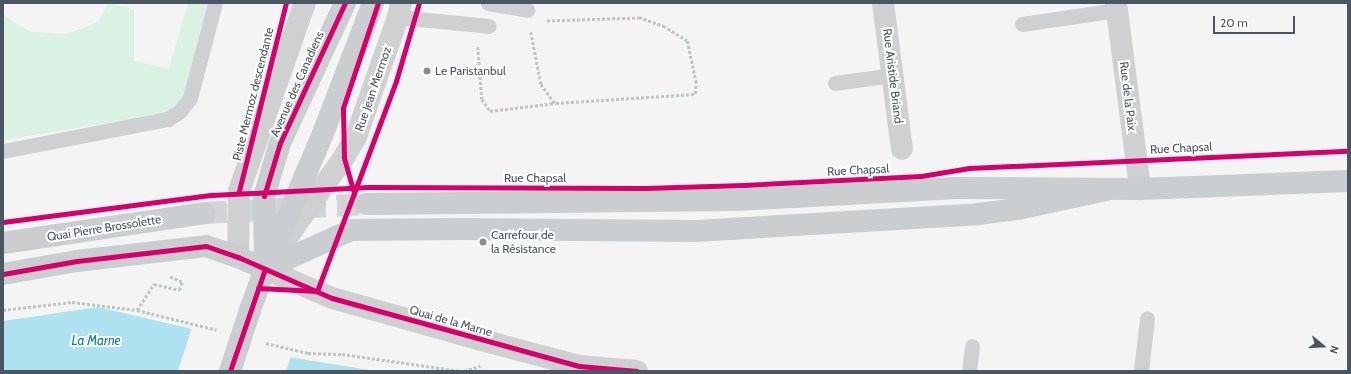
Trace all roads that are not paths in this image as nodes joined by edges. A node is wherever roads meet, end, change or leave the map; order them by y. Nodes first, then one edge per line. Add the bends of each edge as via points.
1 (215, 3) edge
2 (305, 3) edge
3 (345, 3) edge
4 (373, 3) edge
5 (488, 3) edge
6 (883, 3) edge
7 (1116, 7) edge
8 (399, 10) edge
9 (527, 10) road end
10 (1022, 24) dead end
11 (489, 26) dead end
12 (893, 75) junction
13 (835, 83) dead end
14 (902, 149) dead end
15 (3, 151) edge
16 (1348, 180) edge
17 (1140, 189) junction
18 (1106, 190) junction
19 (366, 204) tunnel mouth
20 (205, 213) tunnel mouth
21 (3, 243) edge
22 (238, 257) junction
23 (265, 269) junction
24 (3, 274) edge
25 (1147, 318) dead end
26 (972, 346) dead end
27 (230, 371) edge
28 (637, 371) edge
29 (969, 371) edge
30 (1140, 371) edge

1 - 15 lane via 190,98 180,111 168,118
2 - 22 street via 239,191
3 - 23 main road, Avenue des Canadiens via 280,142 264,197
4 - 23 main road via 322,136
5 - 9 lane
6 - 12 street, Rue Aristide Briand
7 - 10 lane
7 - 17 street, Rue de la Paix
8 - 11 lane
8 - 23 street, Rue Jean Mermoz via 356,137
12 - 13 lane
12 - 14 street, Rue Aristide Briand
16 - 17 main road, Rue Chapsal
17 - 18 main road, Rue Chapsal
18 - 19 main road, Rue Chapsal via 957,188 737,200
18 - 23 main road via 1018,209 978,214 696,231 350,230
20 - 21 main road, Quai Pierre Brossolette
22 - 23 main road
22 - 24 main road via 206,246 77,261
23 - 27 main road, bridge
23 - 28 street, Quai de la Marne via 332,298 478,339 579,366
25 - 30 lane
26 - 29 lane

